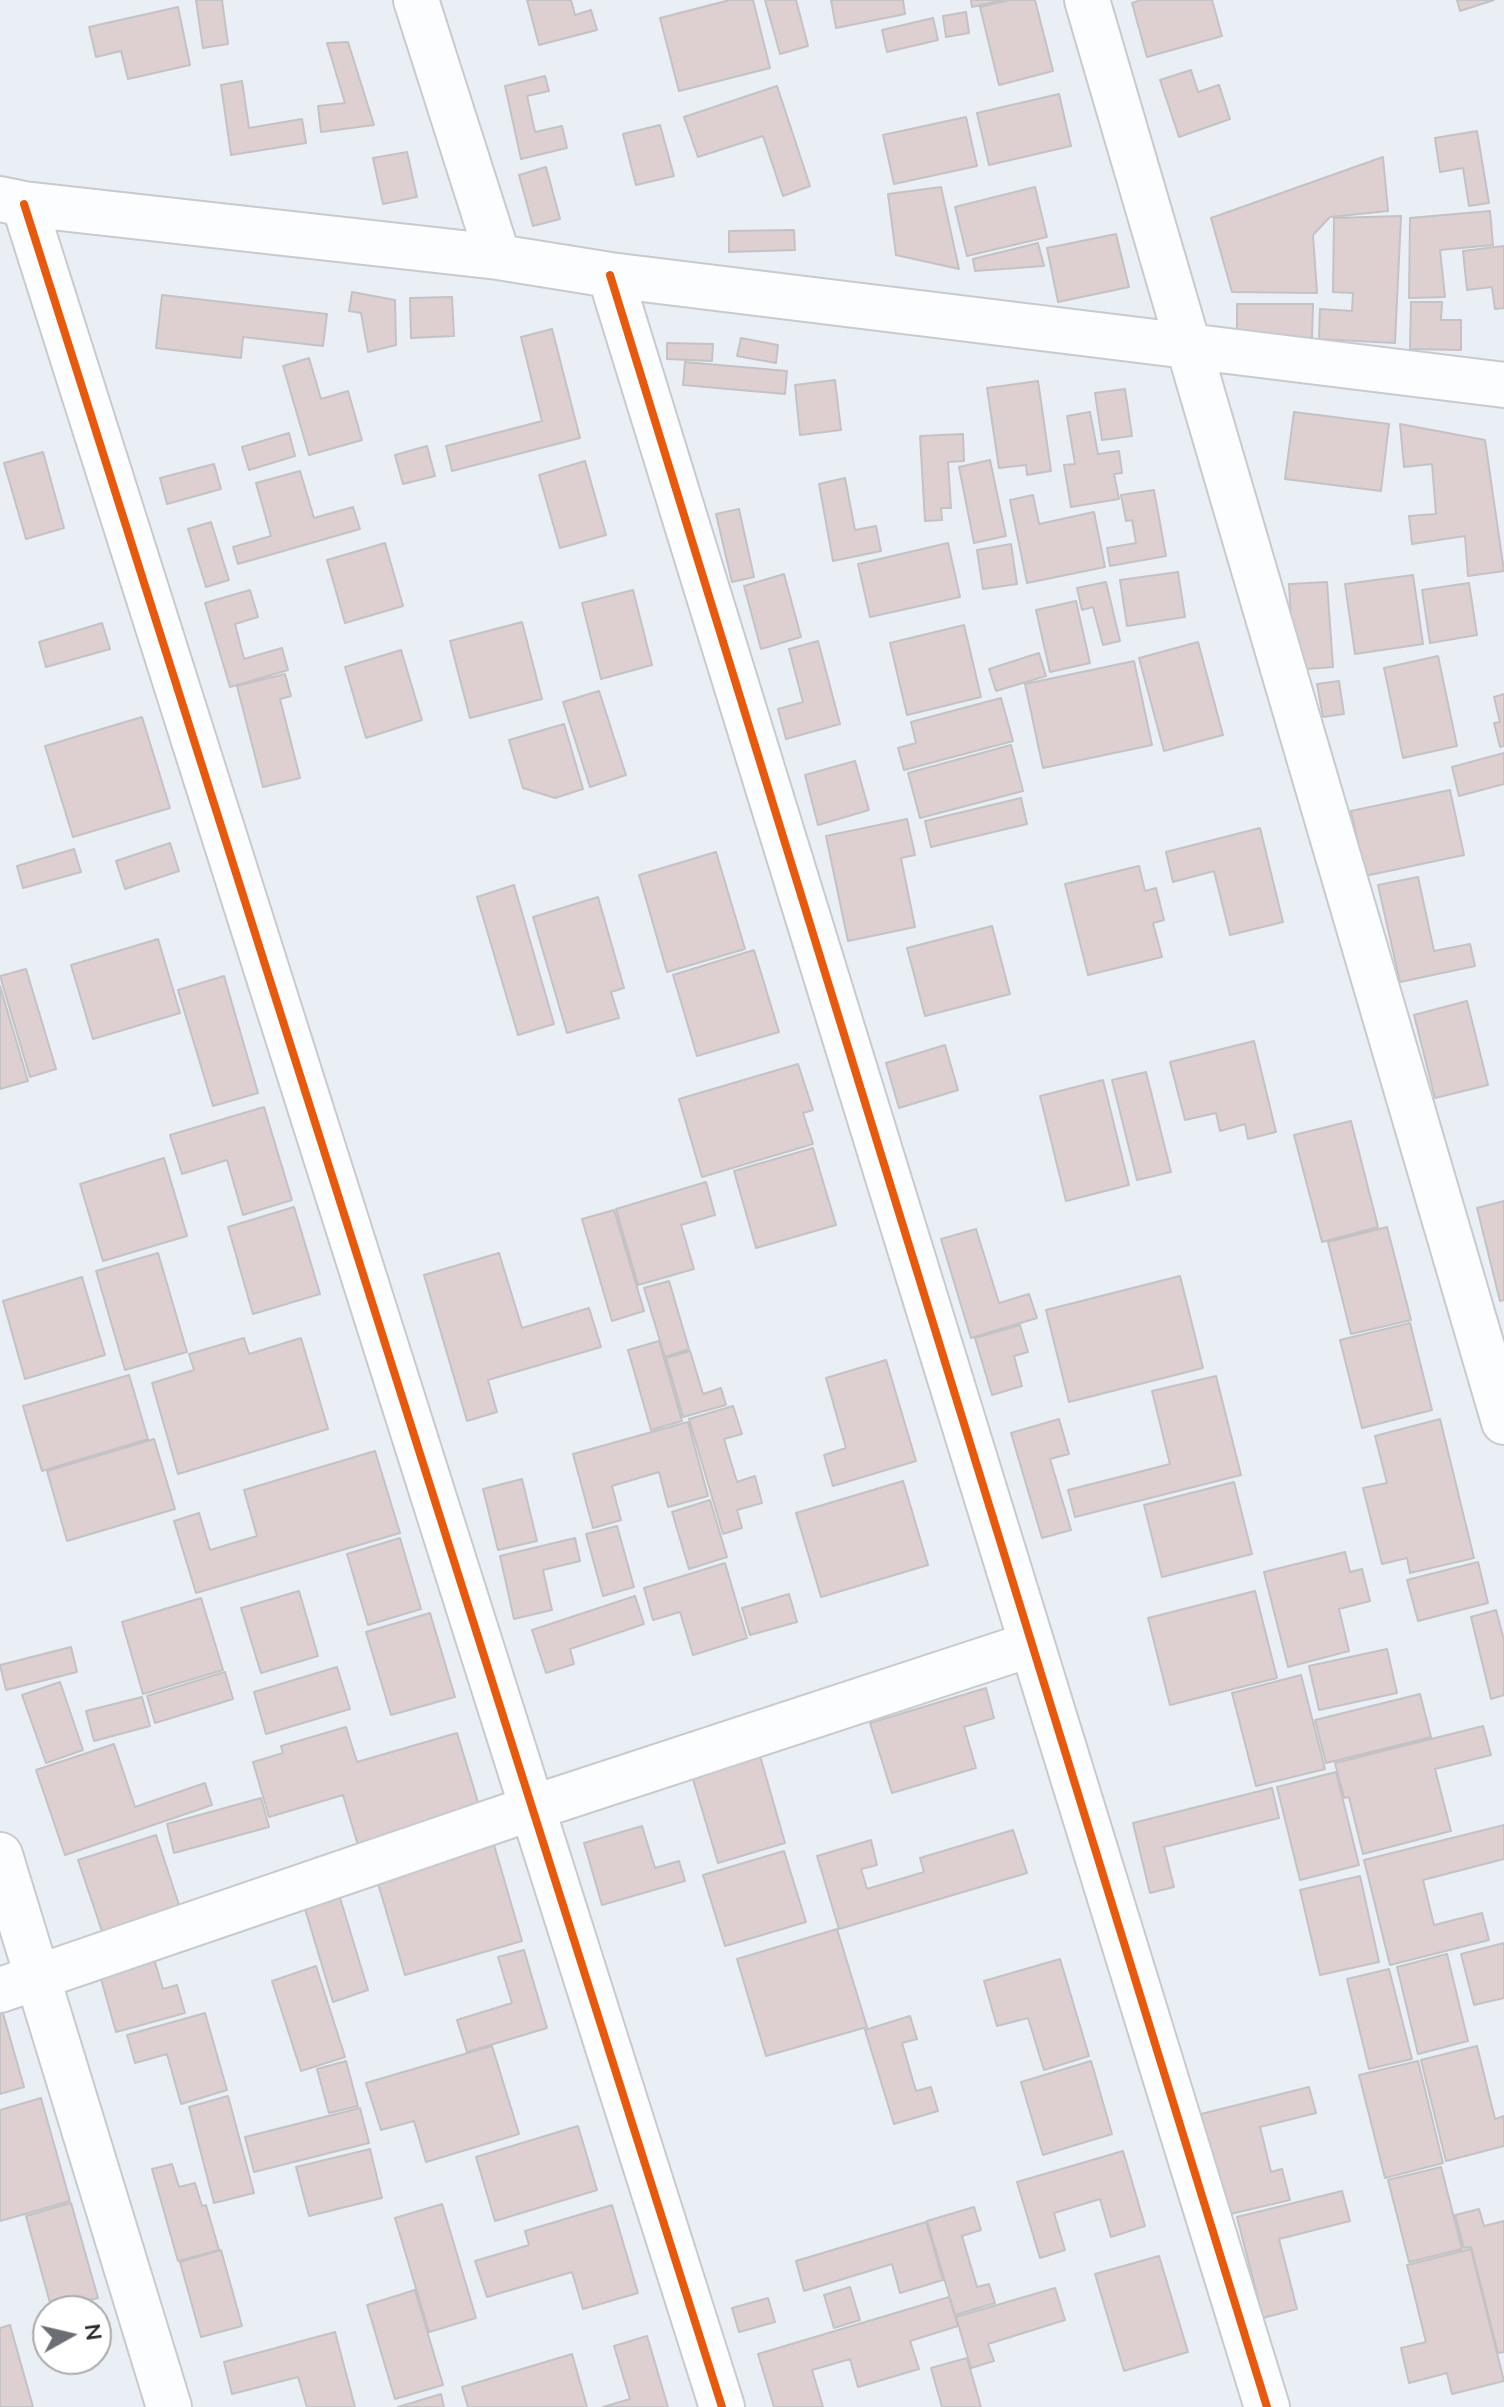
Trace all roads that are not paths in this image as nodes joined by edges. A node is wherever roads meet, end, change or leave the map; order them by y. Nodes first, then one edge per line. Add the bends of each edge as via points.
1 (416, 0) edge
2 (1087, 0) edge
3 (12, 202) edge
4 (498, 257) junction
5 (610, 275) junction
6 (1191, 348) junction
7 (1504, 385) edge
8 (1504, 1422) edge
9 (1032, 1644) junction
10 (532, 1808) junction
11 (0, 1855) edge
12 (19, 1984) edge
13 (169, 2407) edge
14 (722, 2407) edge
15 (1267, 2407) edge

1 - 4 street
2 - 6 street
3 - 4 street
3 - 10 street
4 - 5 street
5 - 6 street
5 - 9 street
6 - 7 street
6 - 8 street
9 - 10 street
9 - 15 street
10 - 12 street
10 - 14 street
11 - 12 street
12 - 13 street

